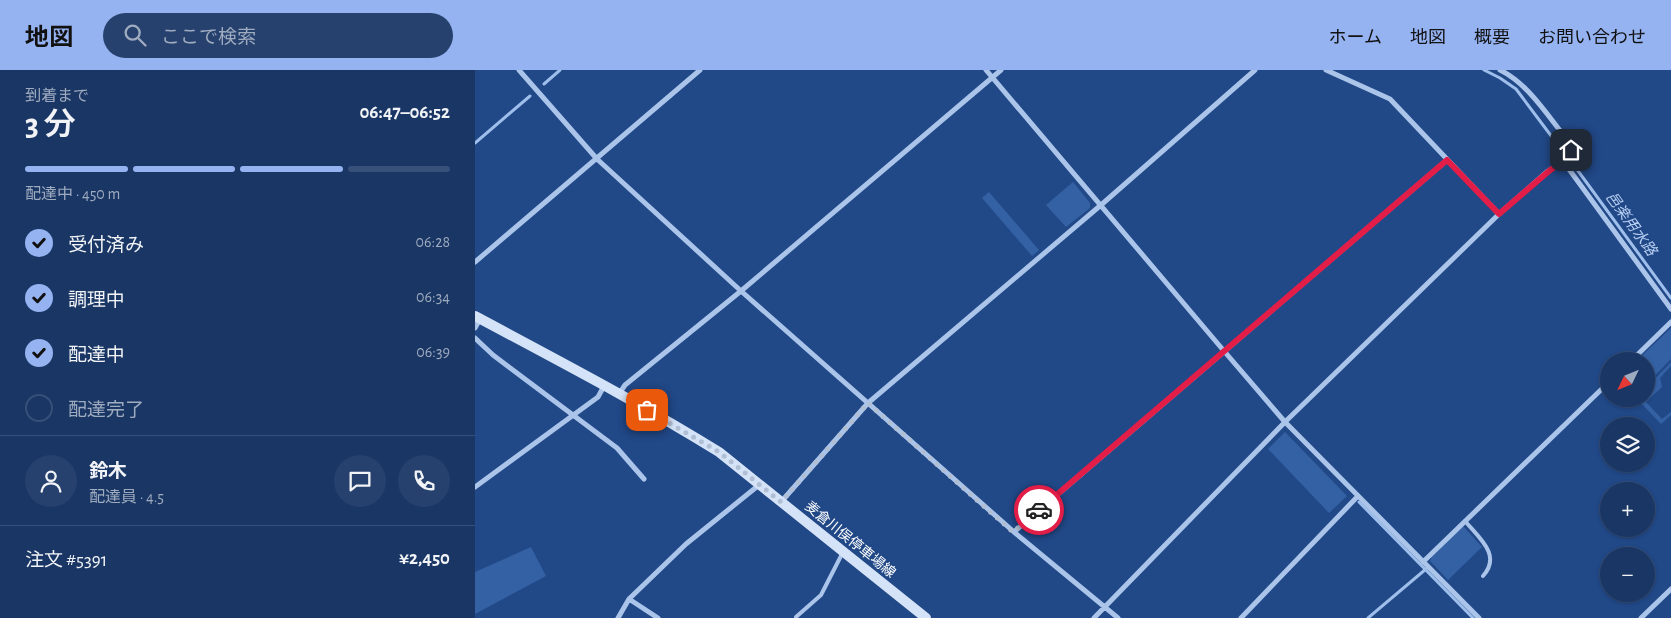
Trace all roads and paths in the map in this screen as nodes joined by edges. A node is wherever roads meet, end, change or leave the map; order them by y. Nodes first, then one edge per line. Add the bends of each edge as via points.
1 (519, 70) edge
2 (700, 70) edge
3 (986, 70) edge
4 (1001, 70) edge
5 (1255, 70) edge
6 (1327, 70) edge
7 (1500, 70) edge
8 (1510, 72) edge
9 (993, 78) junction
10 (597, 159) junction
11 (1447, 160) junction
12 (1563, 161) junction
13 (1101, 205) junction
14 (1499, 214) junction
15 (475, 262) edge
16 (741, 291) junction
17 (1671, 310) edge
18 (477, 321) edge
19 (1671, 322) edge
20 (475, 338) edge
21 (1224, 351) junction
22 (1640, 352) edge
23 (604, 386) junction
24 (1600, 391) edge
25 (618, 394) junction
26 (868, 403) junction
27 (573, 414) junction
28 (1285, 422) junction
29 (643, 479) dead end
30 (759, 485) junction
31 (475, 487) edge
32 (1358, 496) junction
33 (781, 502) junction
34 (1465, 521) junction
35 (1013, 532) junction
36 (843, 552) junction
37 (1423, 562) junction
38 (1483, 576) dead end
39 (1671, 590) edge
40 (629, 599) junction
41 (1105, 607) junction
42 (796, 617) edge
43 (618, 618) edge
44 (658, 618) edge
45 (926, 618) edge
46 (1094, 618) edge
47 (1118, 618) edge
48 (1241, 618) edge
49 (1479, 618) edge
50 (1641, 618) edge

1 - 10 street
2 - 10 street
3 - 9 street
4 - 9 street
5 - 13 street
6 - 11 street via 1390,100
7 - 8 street
8 - 12 street via 1573,148
9 - 13 street
9 - 16 street
10 - 15 street
10 - 16 street
11 - 14 street
11 - 21 street
12 - 14 street
12 - 17 street
13 - 21 street
13 - 26 street
14 - 28 street
16 - 25 street
16 - 26 street
18 - 23 main road, 麦倉川俣停車場線
19 - 22 street
20 - 27 street
21 - 28 street
21 - 35 street
23 - 25 main road, 麦倉川俣停車場線
23 - 27 street via 598,397
24 - 34 street
25 - 30 main road, 麦倉川俣停車場線 via 719,452
26 - 33 street
26 - 35 street
27 - 29 street via 617,448
27 - 31 street
28 - 32 street
28 - 41 street
30 - 33 main road, 麦倉川俣停車場線
30 - 40 street via 686,544
32 - 37 street
32 - 48 street
33 - 36 main road, 麦倉川俣停車場線
34 - 37 street
34 - 38 lane via 1492,558
35 - 41 street
36 - 42 lane via 821,595
36 - 45 main road, 麦倉川俣停車場線
37 - 49 street
39 - 50 street
40 - 43 street
40 - 44 street
41 - 46 street
41 - 47 street

